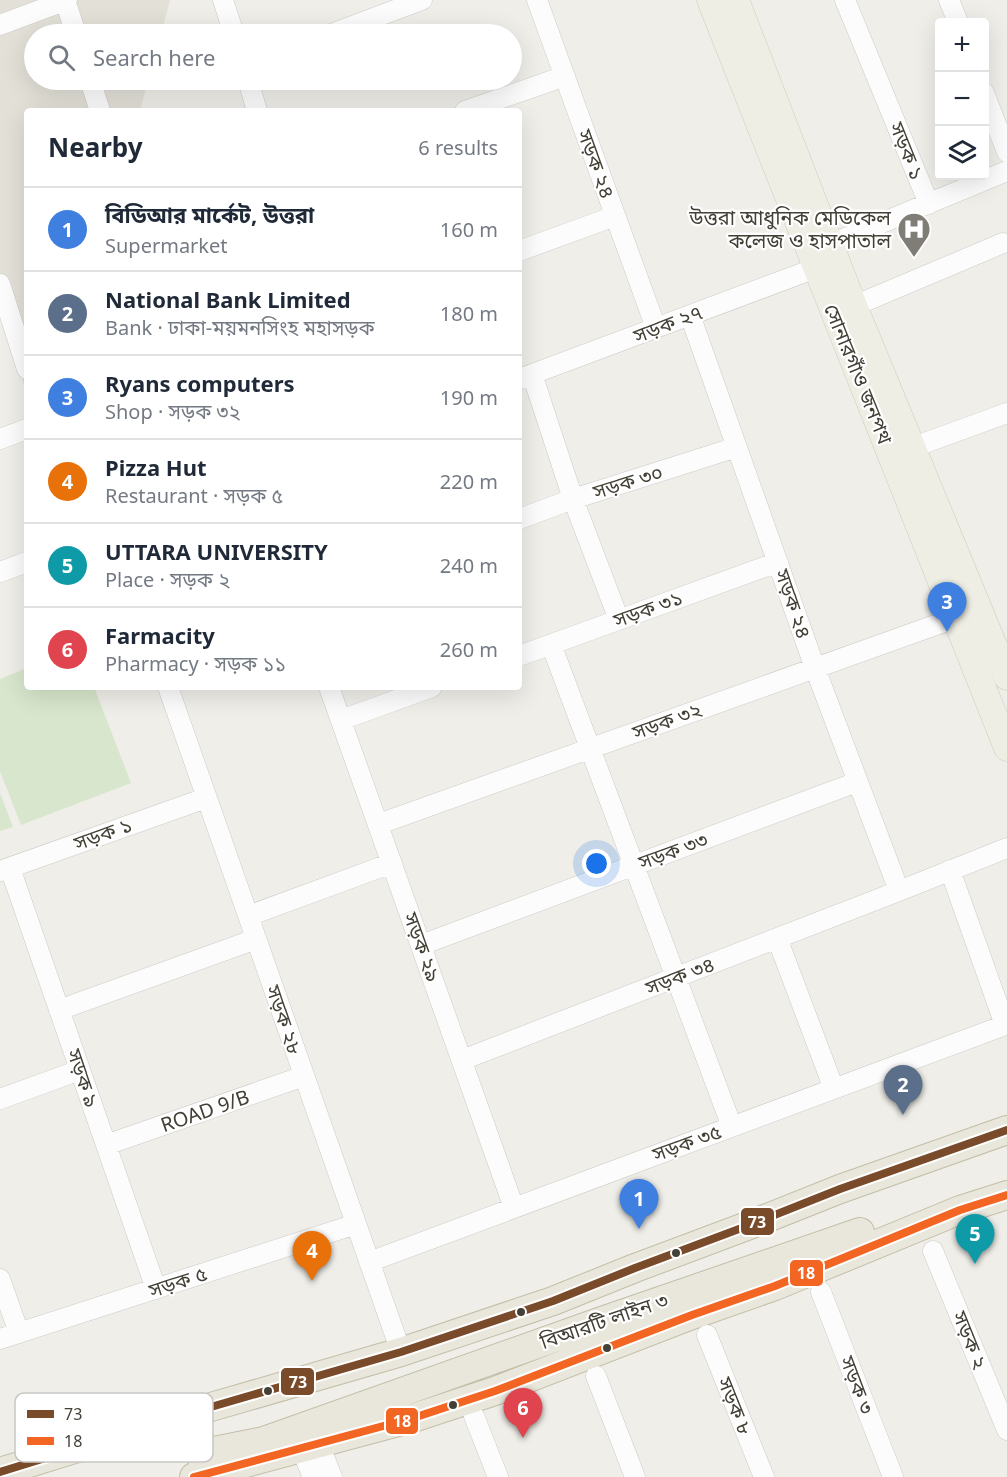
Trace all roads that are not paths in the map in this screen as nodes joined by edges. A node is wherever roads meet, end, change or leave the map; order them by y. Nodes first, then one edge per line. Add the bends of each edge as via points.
1 (66, 0) edge
2 (223, 0) edge
3 (422, 0) edge
4 (537, 0) edge
5 (710, 0) edge
6 (736, 0) edge
7 (845, 0) edge
8 (949, 0) edge
9 (956, 18) edge
10 (73, 24) edge
11 (231, 24) edge
12 (358, 24) edge
13 (0, 25) edge
14 (565, 76) junction
15 (93, 90) edge
16 (251, 90) edge
17 (989, 106) edge
18 (99, 108) edge
19 (257, 108) edge
20 (474, 108) edge
21 (1007, 152) edge
22 (1007, 171) edge
23 (929, 204) junction
24 (615, 216) junction
25 (1003, 243) dead end
26 (831, 244) junction
27 (522, 250) edge
28 (816, 268) junction
29 (0, 284) edge
30 (854, 306) junction
31 (690, 315) junction
32 (656, 328) junction
33 (24, 360) edge
34 (525, 377) edge
35 (1007, 413) edge
36 (24, 430) edge
37 (0, 439) edge
38 (737, 447) junction
39 (902, 452) junction
40 (573, 499) junction
41 (522, 518) edge
42 (778, 562) junction
43 (24, 563) edge
44 (0, 572) edge
45 (955, 618) junction
46 (619, 620) junction
47 (550, 644) junction
48 (522, 655) edge
49 (815, 668) junction
50 (1007, 677) edge
51 (169, 690) edge
52 (330, 690) edge
53 (424, 690) edge
54 (341, 720) junction
55 (590, 748) junction
56 (1007, 748) edge
57 (857, 782) junction
58 (206, 798) junction
59 (378, 824) junction
60 (1007, 848) edge
61 (392, 863) junction
62 (634, 865) junction
63 (5, 869) edge
64 (950, 870) junction
65 (899, 891) junction
66 (248, 916) junction
67 (777, 938) junction
68 (256, 939) junction
69 (421, 945) junction
70 (676, 977) junction
71 (59, 1010) junction
72 (462, 1060) junction
73 (80, 1071) junction
74 (304, 1076) junction
75 (834, 1089) junction
76 (0, 1099) edge
77 (732, 1127) junction
78 (1007, 1130) edge
79 (106, 1145) junction
80 (1007, 1182) edge
81 (1007, 1195) edge
82 (514, 1208) junction
83 (356, 1224) junction
84 (933, 1251) dead end
85 (369, 1262) junction
86 (0, 1279) edge
87 (156, 1289) junction
88 (821, 1292) dead end
89 (19, 1333) junction
90 (707, 1335) dead end
91 (0, 1339) edge
92 (401, 1352) junction
93 (596, 1377) dead end
94 (213, 1406) edge
95 (474, 1416) dead end
96 (1007, 1430) edge
97 (311, 1445) junction
98 (32, 1462) edge
99 (196, 1469) edge
100 (0, 1472) edge
101 (313, 1477) edge
102 (332, 1477) edge
103 (498, 1477) edge
104 (635, 1477) edge
105 (764, 1477) edge
106 (893, 1477) edge

1 - 10 street
1 - 13 street
2 - 11 street
3 - 12 street
4 - 14 street, সড়ক ২৪
5 - 28 main road, সোনারগাঁও জনপথ
6 - 26 main road, সোনারগাঁও জনপথ
7 - 23 street, সড়ক ১
8 - 9 street
14 - 20 street
14 - 24 street, সড়ক ২৪
15 - 18 street
16 - 19 street
17 - 21 street
22 - 23 street
23 - 26 street, সড়ক ১
24 - 27 street
24 - 32 street, সড়ক ২৪
25 - 30 street
26 - 30 main road, সোনারগাঁও জনপথ
28 - 31 street, সড়ক ২৭
28 - 39 main road, সোনারগাঁও জনপথ
29 - 33 street
30 - 39 main road, সোনারগাঁও জনপথ
31 - 32 street, সড়ক ২৭
31 - 38 street, সড়ক ২৪
32 - 34 street, সড়ক ২৭
34 - 40 street
35 - 39 street
36 - 37 street
38 - 40 street, সড়ক ৩০
38 - 42 street, সড়ক ২৪
39 - 45 main road, সোনারগাঁও জনপথ
39 - 50 main road, সোনারগাঁও জনপথ
40 - 41 street, সড়ক ৩০
40 - 46 street
42 - 46 street, সড়ক ৩১
42 - 49 street, সড়ক ২৪
43 - 44 street
45 - 49 street, সড়ক ৩২
45 - 56 main road, সোনারগাঁও জনপথ
46 - 47 street, সড়ক ৩১
47 - 48 street, সড়ক ৩১
47 - 55 street
49 - 55 street, সড়ক ৩২
49 - 57 street, সড়ক ২৪
51 - 58 street, সড়ক ২৮
52 - 54 street, সড়ক ২৯
53 - 54 street
54 - 59 street, সড়ক ২৯
55 - 59 street, সড়ক ৩২
55 - 62 street
57 - 62 street, সড়ক ৩৩
57 - 65 street, সড়ক ২৪
58 - 63 street, সড়ক ১
58 - 66 street, সড়ক ২৮
59 - 61 street, সড়ক ২৯
60 - 64 street, সড়ক ৩৪
61 - 66 street
61 - 69 street, সড়ক ২৯
62 - 69 street, সড়ক ৩৩
62 - 70 street
63 - 71 street, সড়ক ৯
64 - 65 street, সড়ক ৩৪
64 - 75 street, সড়ক ৩৫ via 1005,1025
65 - 67 street, সড়ক ৩৪
66 - 68 street, সড়ক ২৮
67 - 70 street, সড়ক ৩৪
67 - 75 street
68 - 71 street
68 - 74 street, সড়ক ২৮
69 - 72 street, সড়ক ২৯
70 - 72 street, সড়ক ৩৪
70 - 77 street
71 - 73 street, সড়ক ৯
72 - 82 street, সড়ক ২৯
73 - 76 street
73 - 79 street, সড়ক ৯
74 - 79 street, ROAD 9/B
74 - 83 street, সড়ক ২৮
75 - 77 street, সড়ক ৩৫
77 - 82 street, সড়ক ৩৫
78 - 92 highway via 840,1189 552,1301
79 - 87 street, সড়ক ৯
80 - 99 highway, বিআরটি লাইন ৩ via 613,1317 264,1441
81 - 97 highway via 495,1391
82 - 85 street, সড়ক ৩৫
83 - 85 street, সড়ক ২৮
83 - 87 street, সড়ক ৫
84 - 96 street, সড়ক ২
85 - 92 street, সড়ক ২৮
86 - 89 street
87 - 89 street, সড়ক ৫
88 - 106 street, সড়ক ৩
89 - 91 street, সড়ক ৫
90 - 105 street, সড়ক ৮
92 - 94 highway
93 - 104 street
95 - 103 street
97 - 99 highway
97 - 101 street
97 - 102 street via 322,1452
98 - 100 highway

